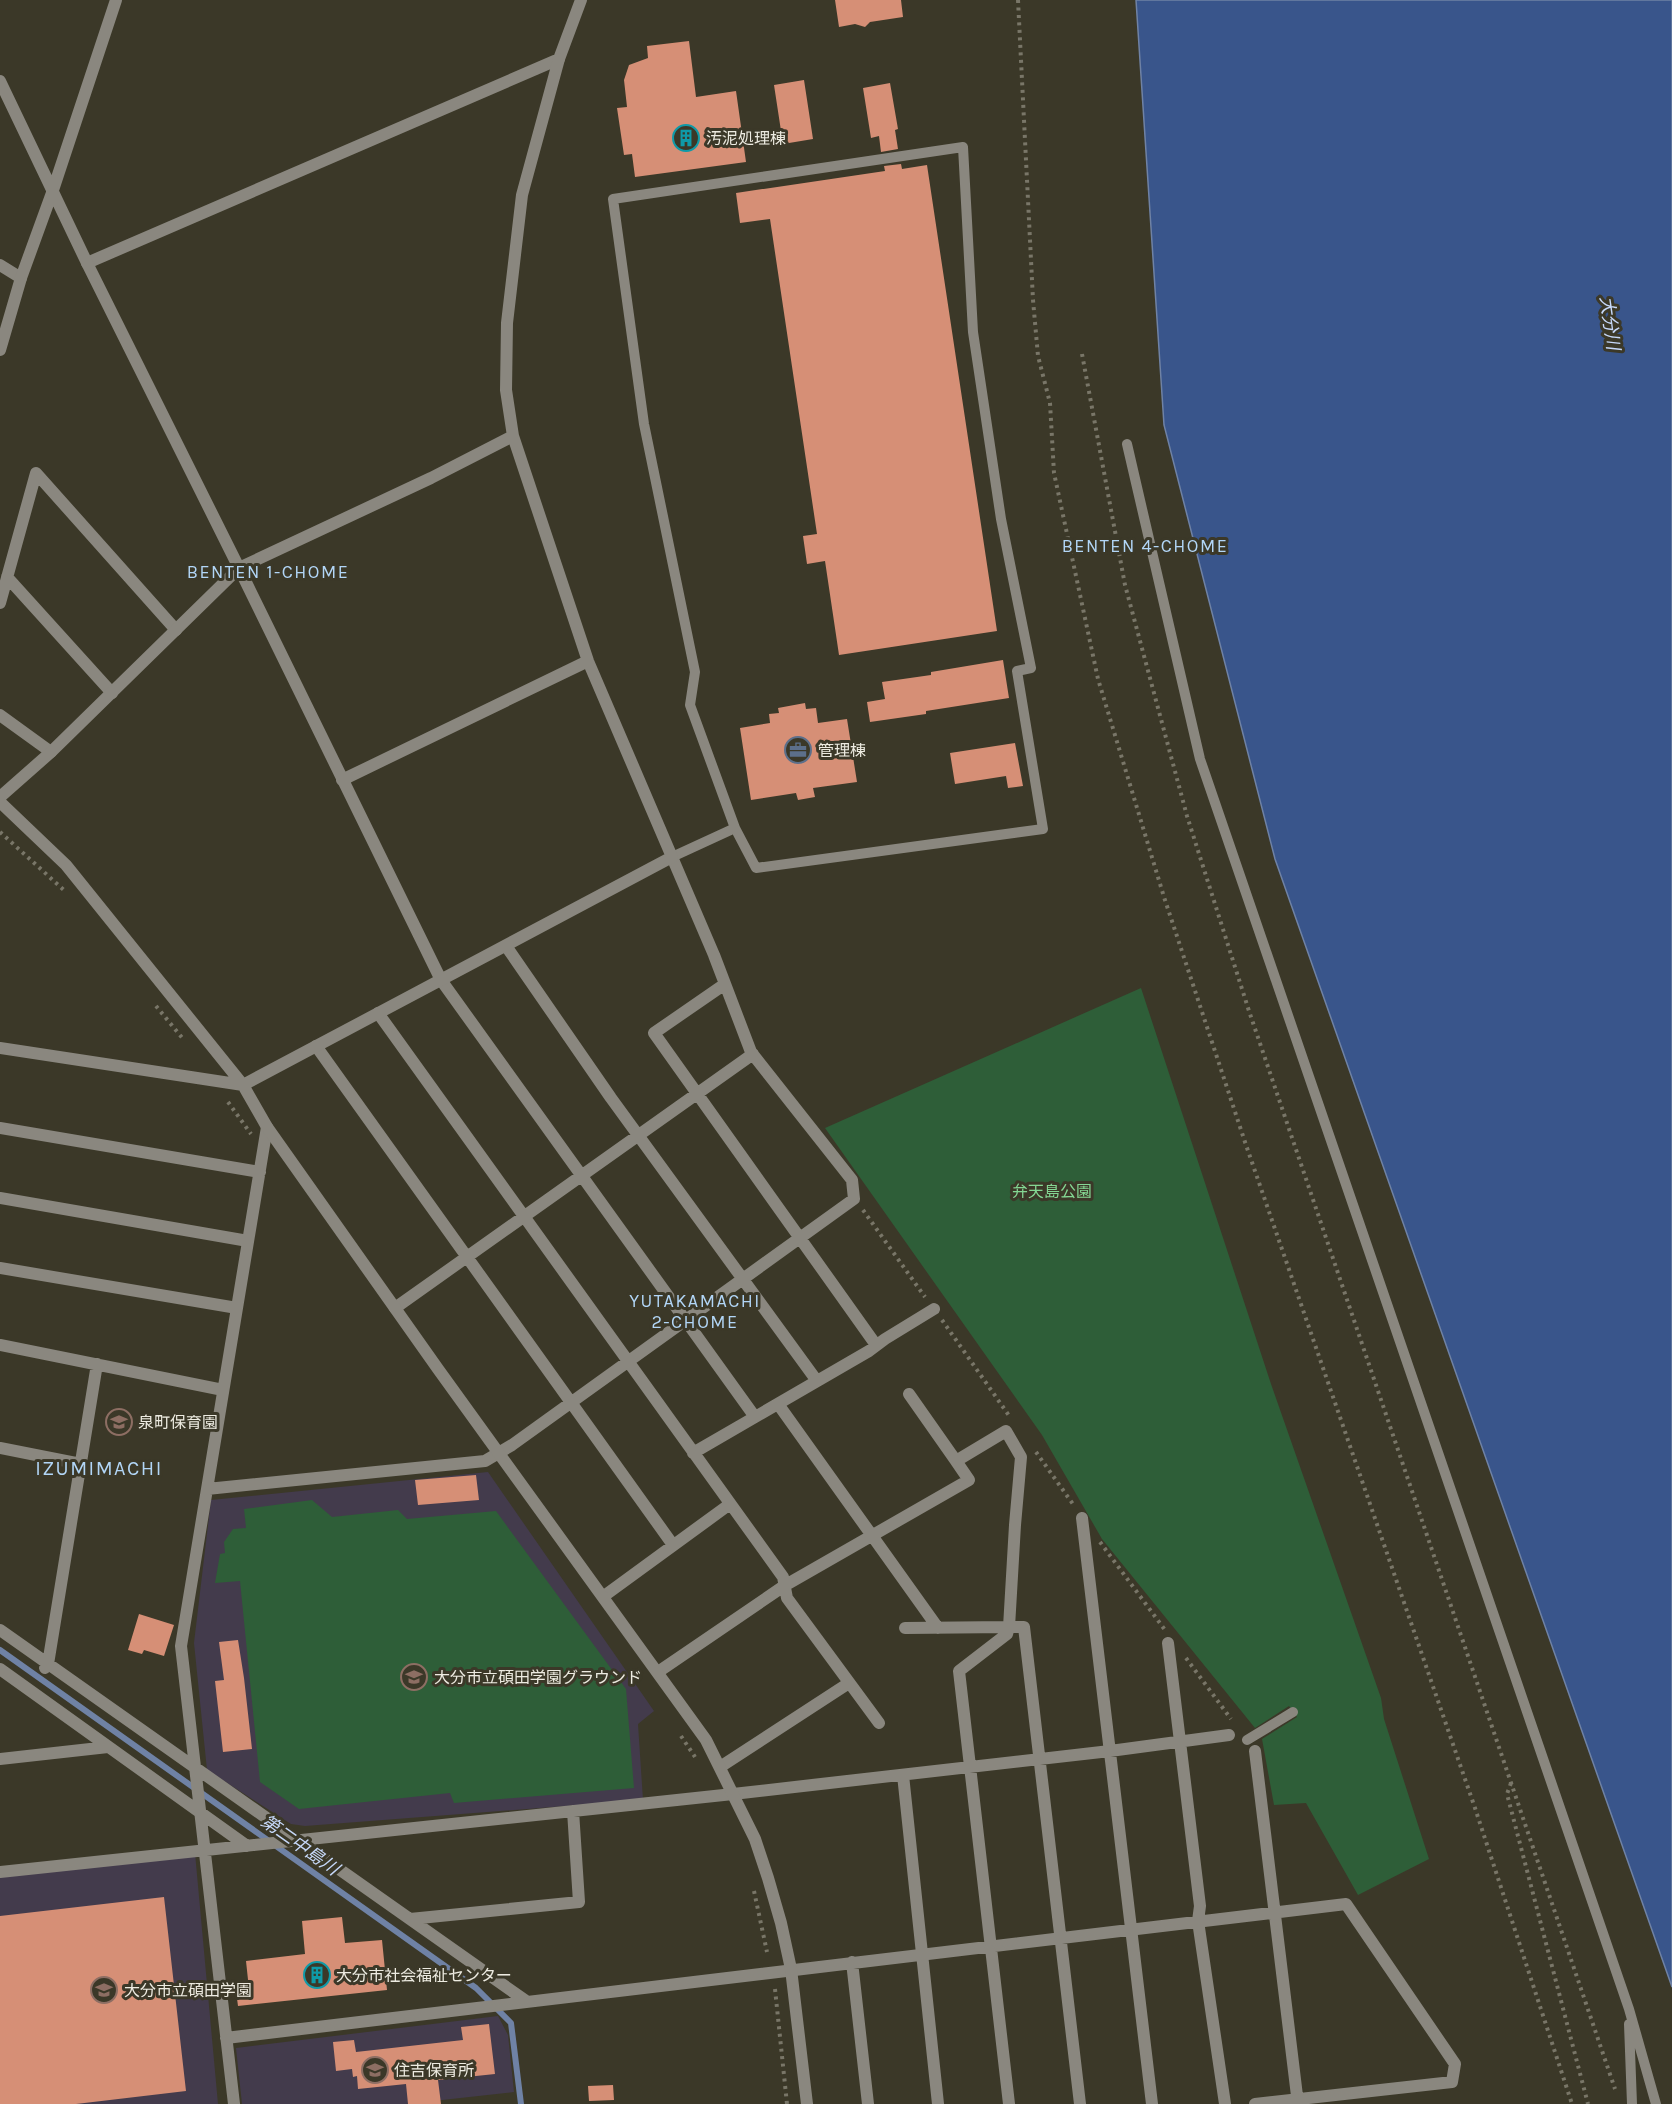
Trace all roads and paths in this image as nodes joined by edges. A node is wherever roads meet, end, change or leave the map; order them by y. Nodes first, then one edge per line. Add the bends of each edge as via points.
1 (116, 0) edge
2 (581, 0) edge
3 (1018, 0) edge
4 (559, 59) junction
5 (0, 81) edge
6 (53, 190) junction
7 (87, 263) junction
8 (0, 266) edge
9 (21, 278) junction
10 (0, 350) edge
11 (1082, 354) dead end
12 (513, 436) junction
13 (1127, 444) dead end
14 (239, 568) junction
15 (7, 578) junction
16 (0, 603) edge
17 (176, 630) junction
18 (588, 662) junction
19 (112, 693) junction
20 (0, 715) edge
21 (51, 752) junction
22 (342, 780) junction
23 (0, 797) edge
24 (0, 802) edge
25 (735, 828) junction
26 (0, 832) edge
27 (672, 858) junction
28 (69, 895) dead end
29 (506, 946) junction
30 (441, 980) junction
31 (725, 984) junction
32 (155, 1004) dead end
33 (378, 1013) junction
34 (184, 1041) dead end
35 (316, 1046) junction
36 (0, 1048) edge
37 (753, 1054) junction
38 (243, 1085) junction
39 (697, 1094) junction
40 (228, 1102) dead end
41 (267, 1127) junction
42 (0, 1128) edge
43 (639, 1136) junction
44 (256, 1142) dead end
45 (260, 1172) junction
46 (582, 1176) junction
47 (0, 1198) edge
48 (854, 1198) junction
49 (524, 1217) junction
50 (800, 1237) junction
51 (248, 1241) junction
52 (467, 1257) junction
53 (0, 1268) edge
54 (743, 1279) junction
55 (237, 1308) junction
56 (395, 1308) junction
57 (934, 1309) junction
58 (685, 1320) junction
59 (0, 1345) edge
60 (876, 1346) junction
61 (628, 1362) junction
62 (97, 1364) junction
63 (818, 1381) junction
64 (223, 1390) junction
65 (909, 1394) dead end
66 (571, 1403) junction
67 (778, 1404) junction
68 (755, 1417) junction
69 (1016, 1425) dead end
70 (1030, 1444) dead end
71 (0, 1448) edge
72 (693, 1453) junction
73 (500, 1454) junction
74 (957, 1461) junction
75 (81, 1464) junction
76 (207, 1489) junction
77 (730, 1503) junction
78 (1082, 1518) junction
79 (872, 1535) junction
80 (673, 1545) junction
81 (784, 1586) junction
82 (604, 1596) junction
83 (1009, 1627) junction
84 (905, 1628) dead end
85 (938, 1628) junction
86 (0, 1630) edge
87 (1166, 1630) dead end
88 (1174, 1646) joint
89 (47, 1666) junction
90 (0, 1669) edge
91 (658, 1672) junction
92 (849, 1683) junction
93 (1293, 1712) dead end
94 (879, 1724) dead end
95 (1229, 1735) dead end
96 (1247, 1740) joint
97 (1181, 1742) junction
98 (108, 1747) junction
99 (1110, 1751) junction
100 (1255, 1751) dead end
101 (0, 1759) edge
102 (1039, 1760) junction
103 (720, 1767) junction
104 (970, 1767) junction
105 (196, 1773) junction
106 (903, 1775) junction
107 (1512, 1782) junction
108 (734, 1794) junction
109 (199, 1805) junction
110 (573, 1811) junction
111 (295, 1841) junction
112 (252, 1845) junction
113 (204, 1850) junction
114 (0, 1872) edge
115 (751, 1880) dead end
116 (1274, 1912) junction
117 (410, 1918) junction
118 (1198, 1921) junction
119 (1131, 1929) junction
120 (1061, 1937) junction
121 (991, 1946) junction
122 (767, 1952) dead end
123 (922, 1954) junction
124 (852, 1962) junction
125 (791, 1969) junction
126 (775, 1989) dead end
127 (526, 2001) junction
128 (1629, 2009) junction
129 (226, 2038) junction
130 (1615, 2089) dead end
131 (1297, 2102) edge
132 (234, 2104) edge
133 (787, 2104) edge
134 (807, 2104) edge
135 (868, 2104) edge
136 (938, 2104) edge
137 (1009, 2104) edge
138 (1080, 2104) edge
139 (1152, 2104) edge
140 (1225, 2104) edge
141 (1255, 2104) edge
142 (1572, 2104) edge
143 (1588, 2104) edge
144 (1632, 2104) edge
145 (1656, 2104) edge

1 - 6 street
2 - 4 street
3 - 142 path via 1038,356 1050,403 1054,473 1098,679 1171,919 1472,1796
4 - 7 street
4 - 12 street via 522,195 507,323 506,390
5 - 6 street
6 - 7 street
6 - 9 street
7 - 14 street
8 - 9 street
9 - 10 street
11 - 107 path via 1125,585 1187,816 1256,1034
12 - 14 street
12 - 18 street
13 - 128 lane via 1200,759
14 - 17 street
14 - 22 street
15 - 16 street
15 - 17 street via 36,473
15 - 19 street
17 - 19 street
18 - 22 street
18 - 27 street
19 - 21 street
20 - 21 street
21 - 23 street
22 - 30 street
24 - 38 street via 66,865
25 - 25 lane via 690,705 695,672 644,424 613,199 963,147 973,332 1001,519 1031,668 1017,671 1043,829 756,868
25 - 27 lane
26 - 28 path
27 - 29 street
27 - 31 street
29 - 30 street
29 - 43 street
30 - 33 street
30 - 46 street
31 - 37 street
31 - 39 street via 654,1033
32 - 34 path
33 - 35 street
33 - 49 street
35 - 38 street
35 - 52 street
36 - 38 street
37 - 39 street
37 - 48 street via 852,1180
38 - 41 street
39 - 43 street
39 - 50 street
40 - 44 path
41 - 45 street
41 - 56 street
42 - 45 street
43 - 46 street
43 - 54 street
45 - 51 street
46 - 49 street
46 - 58 street
47 - 51 street
48 - 50 street
48 - 57 path
49 - 52 street
49 - 61 street
50 - 54 street
50 - 60 street
51 - 55 street
52 - 56 street
52 - 66 street
53 - 55 street
54 - 58 street
54 - 63 street
55 - 64 street
56 - 73 street
57 - 60 street
57 - 69 path
58 - 61 street
58 - 68 street
59 - 62 street
60 - 63 street
61 - 66 street
61 - 72 street
62 - 64 street
62 - 75 street
63 - 67 street
64 - 76 street
65 - 74 street
66 - 73 street
66 - 80 street
67 - 68 street
67 - 79 street
68 - 72 street
70 - 78 path
71 - 75 street
72 - 77 street
73 - 76 street via 485,1461
73 - 82 street
74 - 79 street via 969,1480
74 - 83 street via 1006,1431 1021,1457
75 - 89 street
76 - 105 street via 181,1646
77 - 80 street
77 - 81 street via 783,1578
78 - 87 path
78 - 99 street
79 - 81 street
79 - 85 street
80 - 82 street
81 - 91 street
81 - 92 street via 787,1598
82 - 91 street
83 - 85 street
83 - 102 street via 1024,1627
83 - 104 street via 1007,1634 959,1671
84 - 85 street
86 - 89 street
88 - 96 path
88 - 97 street
89 - 105 street
90 - 98 street
91 - 103 street via 706,1740
92 - 94 street
92 - 103 street
93 - 96 lane
95 - 97 street
97 - 99 street
97 - 118 street via 1200,1906
98 - 101 street
98 - 109 street
99 - 102 street
99 - 119 street
100 - 116 street
102 - 104 street
102 - 120 street
103 - 108 street
104 - 106 street
104 - 121 street
105 - 109 street
105 - 111 street
106 - 108 street
106 - 123 street
107 - 130 path
107 - 143 path via 1507,1794
108 - 110 street
108 - 125 street via 768,1878
109 - 112 street
109 - 113 street
110 - 111 street
110 - 117 street via 579,1902
111 - 112 street
111 - 117 street
112 - 113 street
113 - 114 street
113 - 129 street
115 - 122 path
116 - 118 street
116 - 131 street
116 - 131 street via 1346,1904 1455,2064 1452,2082
117 - 127 street
118 - 119 street
118 - 140 street
119 - 120 street
119 - 139 street
120 - 121 street
120 - 138 street
121 - 123 street
121 - 137 street
123 - 124 street
123 - 136 street
124 - 125 street
124 - 135 street
125 - 127 street
125 - 134 street
126 - 133 path
127 - 129 street
128 - 144 lane
128 - 145 lane
129 - 132 street
131 - 141 street

